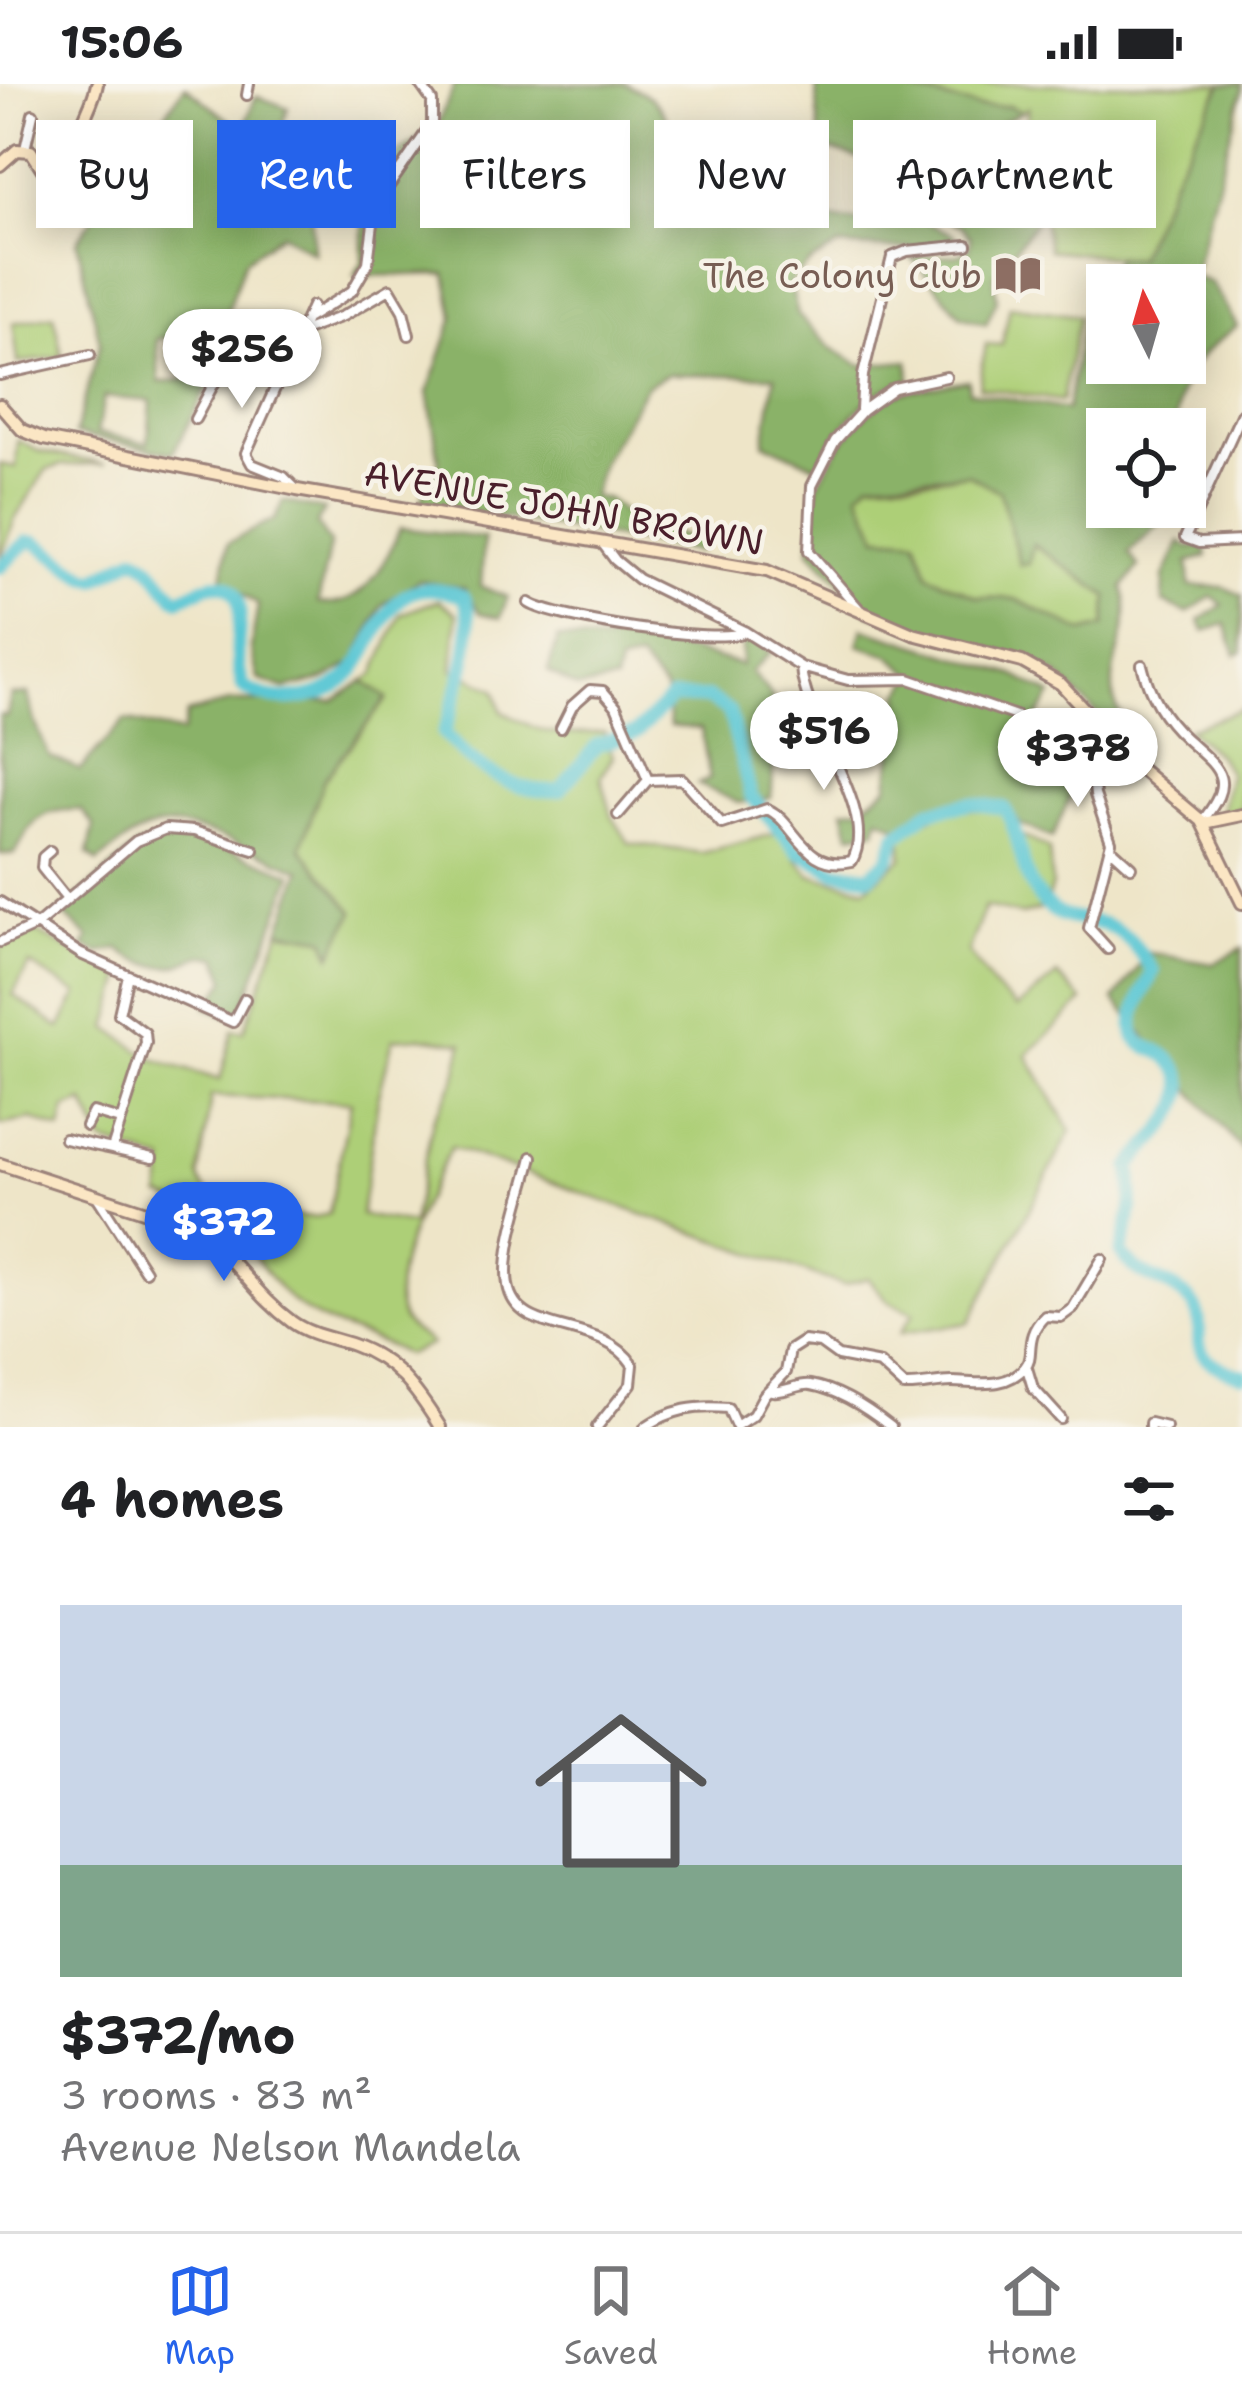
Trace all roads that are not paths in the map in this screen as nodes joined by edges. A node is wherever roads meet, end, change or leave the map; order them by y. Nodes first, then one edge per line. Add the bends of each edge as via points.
1 (97, 84) edge
2 (420, 84) edge
3 (33, 114) dead end
4 (25, 149) junction
5 (0, 165) edge
6 (967, 245) dead end
7 (311, 306) dead end
8 (308, 317) junction
9 (303, 331) junction
10 (409, 335) dead end
11 (296, 345) junction
12 (89, 355) dead end
13 (0, 375) edge
14 (946, 377) dead end
15 (0, 405) edge
16 (862, 411) junction
17 (1242, 413) edge
18 (195, 419) dead end
19 (297, 490) junction
20 (1242, 541) edge
21 (602, 542) junction
22 (529, 603) dead end
23 (864, 614) junction
24 (745, 632) junction
25 (1142, 665) dead end
26 (801, 667) junction
27 (1085, 706) junction
28 (1016, 716) dead end
29 (561, 728) dead end
30 (648, 780) junction
31 (618, 814) dead end
32 (1242, 816) edge
33 (1203, 822) junction
34 (1212, 837) junction
35 (1109, 848) junction
36 (254, 850) dead end
37 (50, 851) dead end
38 (1131, 867) dead end
39 (66, 898) junction
40 (0, 902) edge
41 (1242, 903) edge
42 (37, 925) junction
43 (0, 942) edge
44 (1108, 949) dead end
45 (128, 975) junction
46 (245, 999) dead end
47 (120, 1120) junction
48 (86, 1126) dead end
49 (65, 1139) dead end
50 (112, 1149) junction
51 (532, 1157) dead end
52 (152, 1158) dead end
53 (0, 1164) edge
54 (97, 1197) junction
55 (1102, 1259) dead end
56 (145, 1271) dead end
57 (1026, 1366) junction
58 (771, 1391) junction
59 (1061, 1419) dead end
60 (440, 1427) edge
61 (597, 1427) edge
62 (646, 1427) edge
63 (891, 1427) edge
64 (1150, 1427) edge
65 (1166, 1427) edge

1 - 4 main road via 80,129 73,195 58,195
2 - 8 street via 432,101 432,124 382,196 368,262 352,291
3 - 4 street
4 - 5 main road
6 - 16 street via 892,257 862,375
7 - 8 street
8 - 9 street
9 - 10 street via 390,289
9 - 11 street
11 - 18 street via 235,344
11 - 19 street via 247,460
12 - 13 street
14 - 16 street via 894,388
15 - 19 main road, AVENUE JOHN BROWN via 22,430 44,439
16 - 23 street via 815,471 808,551
17 - 20 street via 1185,538
19 - 21 main road, AVENUE JOHN BROWN
21 - 23 main road, AVENUE JOHN BROWN via 767,571
21 - 24 street via 638,579
22 - 24 street via 654,630
23 - 27 main road, AVENUE JOHN BROWN via 1022,662
24 - 26 street
25 - 33 street via 1164,715 1222,776
26 - 28 street via 848,680 909,679
26 - 30 street via 857,818 852,861 818,855 780,815 762,810 722,824 682,778
27 - 33 main road, AVENUE JOHN BROWN via 1139,768
27 - 35 street
29 - 30 street via 572,706 598,688 616,706
30 - 31 street
32 - 33 main road
32 - 34 main road
33 - 34 main road
34 - 41 main road
35 - 38 street
35 - 44 street via 1089,914 1089,928
36 - 39 street via 166,829 136,841
37 - 39 street via 42,868
39 - 42 street
40 - 42 street
42 - 43 street
42 - 45 street
45 - 46 street via 233,1022
45 - 47 street via 118,1014 146,1042
47 - 48 street via 93,1112
47 - 50 street
49 - 50 street
50 - 52 street
51 - 61 street via 507,1283 519,1312 608,1339 633,1364 631,1384
53 - 54 main road
54 - 56 street
54 - 60 main road via 205,1235 288,1319 400,1371
55 - 57 street via 1073,1308 1037,1323
57 - 58 street via 993,1385 904,1386 880,1364 804,1341 790,1350
57 - 59 street via 1033,1388
58 - 62 street via 736,1426 728,1408 714,1406 674,1410
58 - 63 street via 808,1384 847,1397
64 - 65 street

